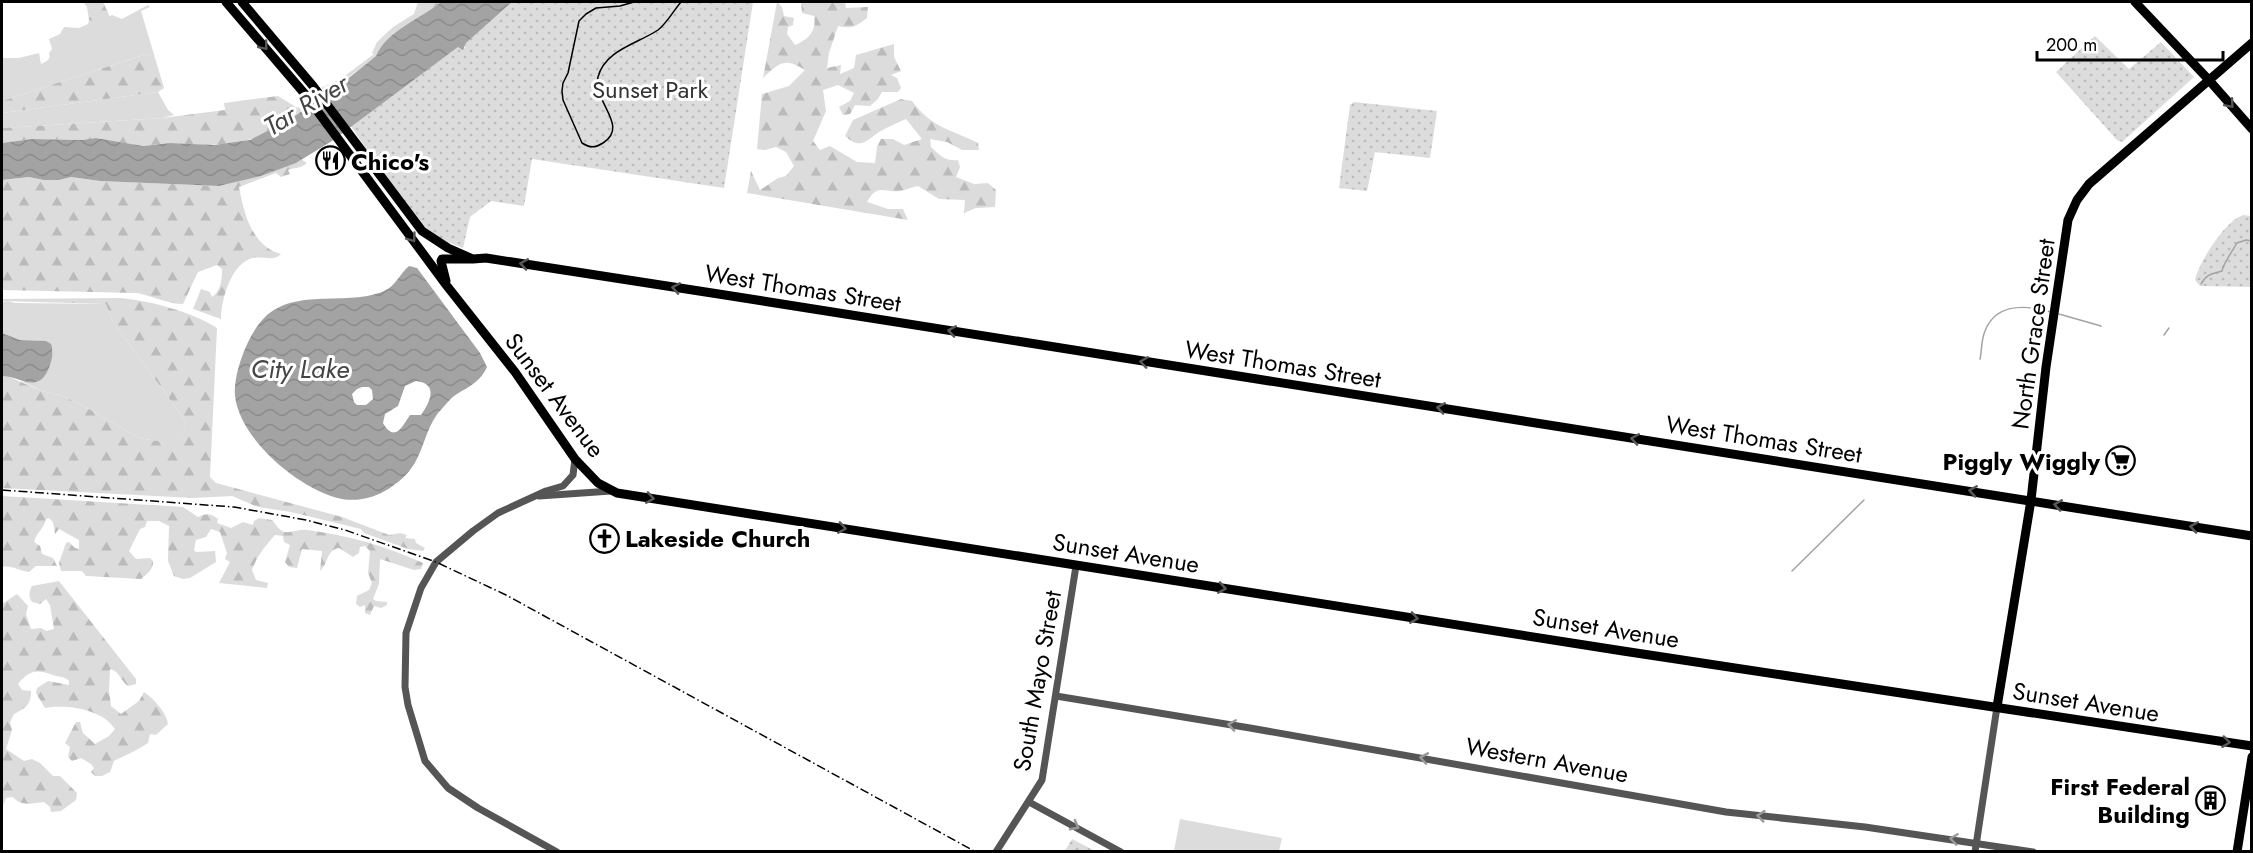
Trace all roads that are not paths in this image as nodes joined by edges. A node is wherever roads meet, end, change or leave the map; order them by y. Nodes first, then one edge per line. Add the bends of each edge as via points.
1 (226, 2) edge
2 (242, 2) edge
3 (2134, 2) edge
4 (2252, 43) edge
5 (2208, 79) junction
6 (2252, 129) edge
7 (473, 259) junction
8 (447, 286) junction
9 (574, 459) junction
10 (610, 491) junction
11 (536, 496) junction
12 (2031, 500) junction
13 (2252, 536) edge
14 (1076, 566) junction
15 (1056, 696) junction
16 (1997, 707) junction
17 (2252, 746) edge
18 (2252, 757) edge
19 (1029, 801) junction
20 (1976, 842) junction
21 (557, 852) edge
22 (996, 852) edge
23 (1121, 852) edge
24 (1975, 852) edge
25 (2033, 852) edge
26 (2237, 852) edge

1 -> 8 main road, Sunset Avenue via 304,93
2 - 7 main road, West Thomas Street via 313,86 422,231
3 - 5 main road
4 - 5 main road, North Grace Street
5 -> 6 main road
5 - 12 main road, North Grace Street via 2089,184 2068,220
7 - 8 main road via 442,259
12 -> 7 main road, West Thomas Street
8 - 9 main road, Sunset Avenue via 515,372
9 - 10 main road, Sunset Avenue
9 - 11 street via 574,471 568,482
10 - 11 street
10 -> 14 main road, Sunset Avenue
11 - 21 street via 498,513 436,562 421,588 406,633 404,667 406,696 425,761 436,776 478,808
13 -> 12 main road, West Thomas Street
12 - 16 main road, North Grace Street
14 - 15 street, South Mayo Street
14 -> 16 main road, Sunset Avenue
15 - 19 street, South Mayo Street via 1042,780
20 -> 15 street, Western Avenue via 1726,812
16 -> 17 main road, Sunset Avenue
16 - 20 street
18 - 26 main road
19 - 22 street, South Mayo Street
19 -> 23 street
20 - 24 street
20 - 25 street, Western Avenue

